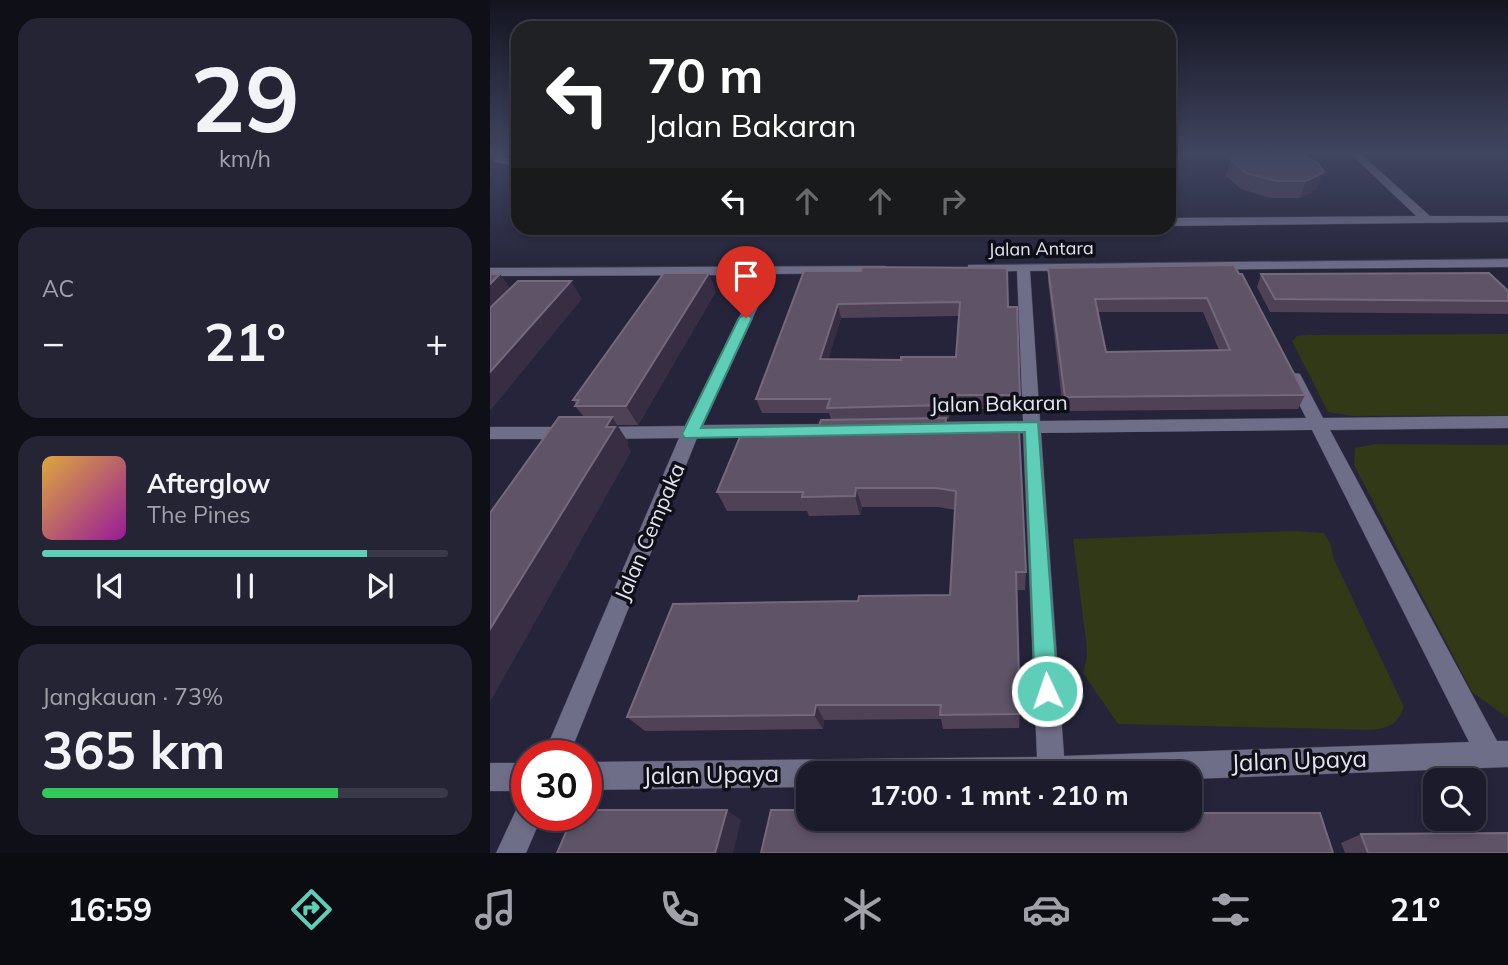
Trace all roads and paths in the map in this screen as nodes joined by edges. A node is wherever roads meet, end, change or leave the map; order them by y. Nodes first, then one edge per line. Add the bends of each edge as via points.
1 (1399, 194) edge
2 (1426, 219) junction
3 (1508, 219) edge
4 (1176, 222) edge
5 (1476, 263) junction
6 (1508, 263) edge
7 (1023, 267) junction
8 (956, 268) edge
9 (547, 270) junction
10 (902, 270) edge
11 (490, 272) edge
12 (768, 272) junction
13 (1492, 278) edge
14 (528, 290) edge
15 (1286, 362) edge
16 (1508, 422) edge
17 (1318, 424) junction
18 (1033, 426) junction
19 (909, 429) edge
20 (855, 430) edge
21 (490, 433) edge
22 (690, 434) junction
23 (563, 740) edge
24 (1498, 754) edge
25 (1051, 761) edge
26 (1202, 765) edge
27 (796, 773) edge
28 (602, 776) edge
29 (490, 777) edge
30 (511, 777) edge
31 (521, 831) edge
32 (510, 853) edge

1 - 2 street
2 - 3 street
2 - 4 street
5 - 6 street, Jalan Antara
5 - 7 street, Jalan Antara via 1237,270
5 - 13 street
7 - 8 street, Jalan Antara
7 - 18 street
9 - 11 street
9 - 12 street
9 - 14 street
10 - 12 street
12 - 22 street, Jalan Cempaka
15 - 17 street
16 - 17 street, Jalan Bakaran
17 - 18 street, Jalan Bakaran
17 - 24 street
18 - 19 street, Jalan Bakaran
18 - 25 street
20 - 22 street
21 - 22 street
22 - 23 street, Jalan Cempaka
24 - 26 street, Jalan Upaya
27 - 28 street, Jalan Upaya
29 - 30 street
31 - 32 street

